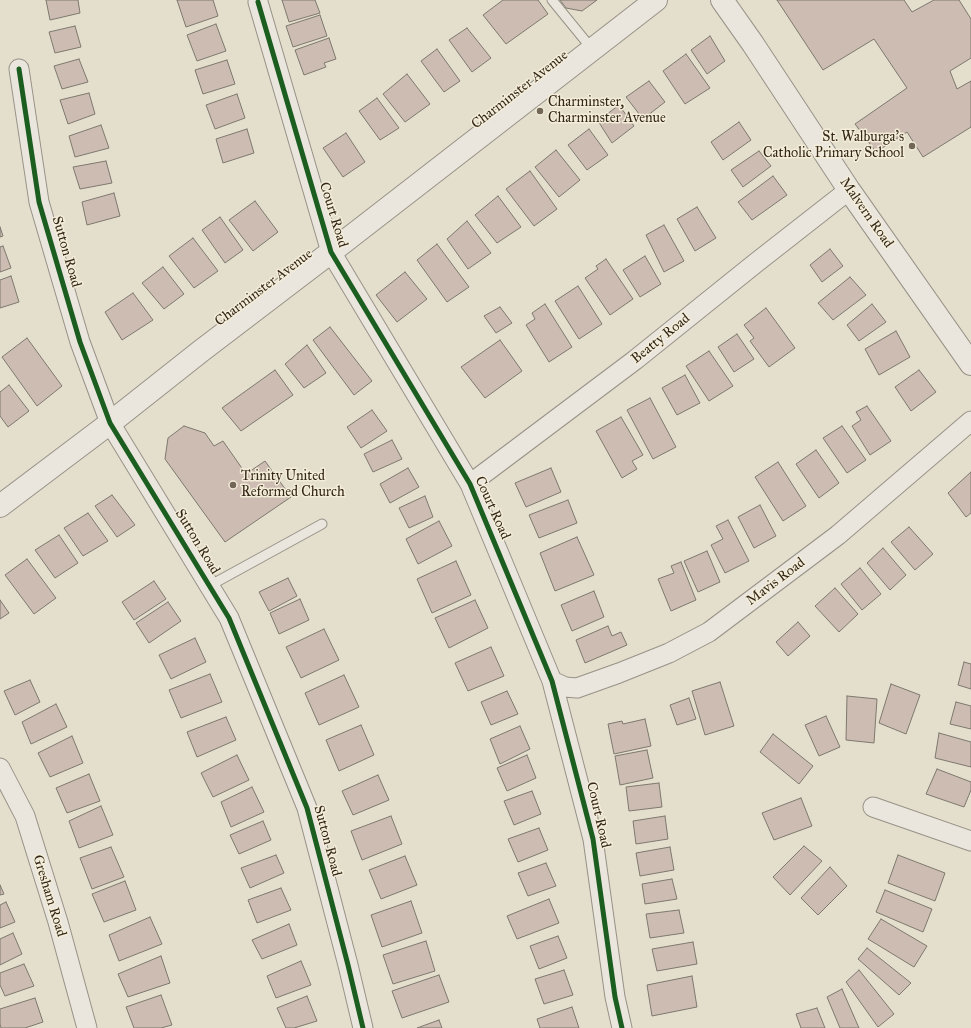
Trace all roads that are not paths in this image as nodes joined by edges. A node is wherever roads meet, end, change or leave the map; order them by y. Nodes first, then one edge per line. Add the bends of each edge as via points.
1 (552, 0) edge
2 (656, 0) edge
3 (722, 0) edge
4 (258, 2) dead end
5 (592, 49) junction
6 (19, 69) dead end
7 (850, 190) junction
8 (331, 252) junction
9 (971, 364) edge
10 (971, 420) edge
11 (110, 423) junction
12 (470, 484) junction
13 (0, 506) edge
14 (322, 524) dead end
15 (209, 586) junction
16 (552, 681) junction
17 (0, 768) edge
18 (873, 807) dead end
19 (971, 841) edge
20 (87, 1028) edge
21 (363, 1028) edge
22 (622, 1028) edge

1 - 5 lane
2 - 5 street, Charminster Avenue
3 - 7 street, Malvern Road
4 - 8 street, Court Road
5 - 8 street, Charminster Avenue
6 - 11 street, Sutton Road via 39,202 80,342
7 - 9 street, Malvern Road
7 - 12 street, Beatty Road via 635,360
8 - 11 street, Charminster Avenue
8 - 12 street, Court Road
10 - 16 street, Mavis Road via 838,535 709,632 669,653 577,688 565,687
11 - 13 street, Charminster Avenue
11 - 15 street, Sutton Road
12 - 16 street, Court Road
14 - 15 lane
15 - 21 street, Sutton Road via 229,618 307,808
16 - 22 street, Court Road via 593,839 615,998
17 - 20 street, Gresham Road via 25,816
18 - 19 street

